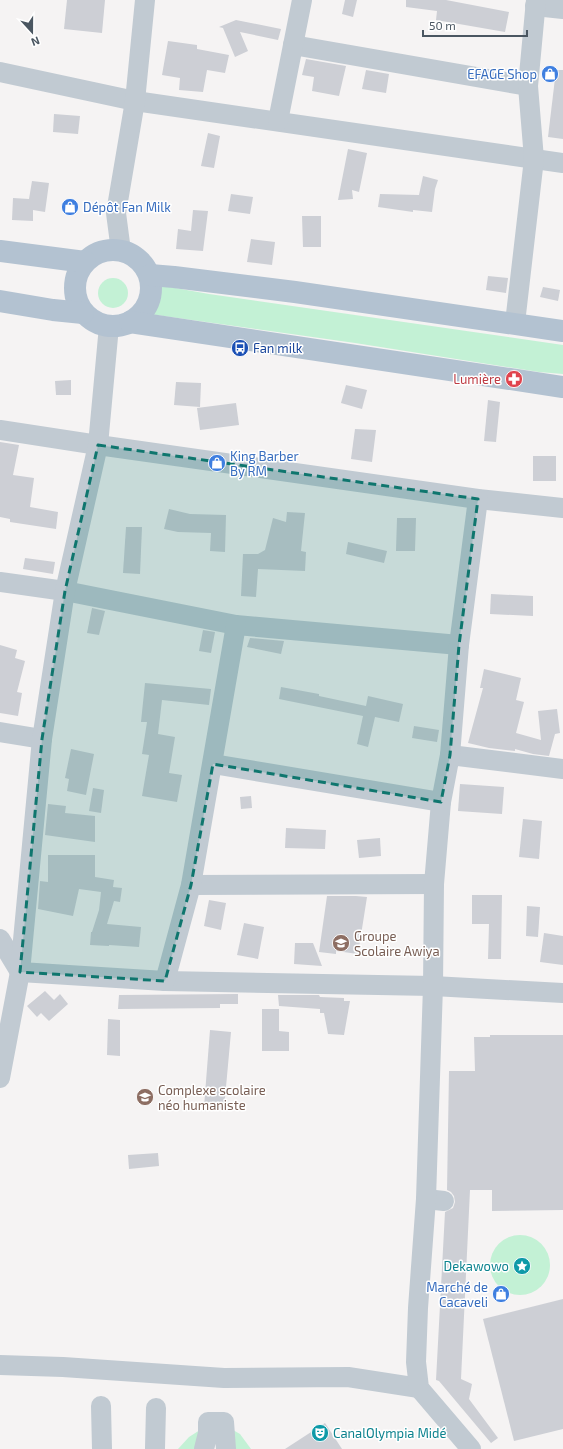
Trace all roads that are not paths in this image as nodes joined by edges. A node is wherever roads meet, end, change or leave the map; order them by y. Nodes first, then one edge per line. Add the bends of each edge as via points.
1 (145, 0) edge
2 (302, 0) edge
3 (536, 3) edge
4 (563, 9) edge
5 (293, 45) junction
6 (0, 72) edge
7 (528, 86) junction
8 (135, 101) junction
9 (278, 121) junction
10 (534, 159) junction
11 (563, 163) edge
12 (0, 251) edge
13 (121, 251) junction
14 (85, 262) junction
15 (150, 275) junction
16 (0, 301) edge
17 (83, 312) junction
18 (130, 322) junction
19 (516, 323) junction
20 (109, 326) junction
21 (563, 331) edge
22 (563, 387) edge
23 (0, 430) edge
24 (98, 445) junction
25 (478, 499) junction
26 (563, 508) edge
27 (0, 582) edge
28 (65, 591) junction
29 (236, 625) junction
30 (459, 645) junction
31 (0, 732) edge
32 (42, 739) junction
33 (450, 755) junction
34 (213, 764) junction
35 (563, 769) edge
36 (441, 802) junction
37 (191, 884) junction
38 (434, 884) junction
39 (0, 940) edge
40 (20, 972) junction
41 (165, 981) junction
42 (433, 986) junction
43 (563, 993) edge
44 (0, 1078) edge
45 (0, 1365) edge
46 (419, 1388) junction
47 (101, 1406) dead end
48 (156, 1408) dead end
49 (215, 1422) junction
50 (155, 1448) edge
51 (102, 1449) edge
52 (204, 1449) edge
53 (214, 1449) edge
54 (226, 1449) edge
55 (471, 1449) edge

1 - 8 street
2 - 5 street
3 - 4 street
3 - 7 street
5 - 7 street
5 - 9 street
6 - 8 street
7 - 10 street
8 - 9 street
8 - 13 street via 116,213
9 - 10 street
10 - 11 street
10 - 19 street
12 - 14 main road
13 - 14 main road via 105,251
13 - 15 main road via 138,259
14 - 17 main road via 77,275 74,291
15 - 18 main road via 151,293 148,302 138,317
15 - 19 main road
16 - 17 main road
17 - 20 main road via 94,322
18 - 20 main road via 120,326
18 - 22 main road
19 - 21 main road
20 - 24 street
23 - 24 street
24 - 25 street
24 - 28 street
25 - 26 street
25 - 30 street
27 - 28 street
28 - 29 street
28 - 32 street
29 - 30 street
29 - 34 street
30 - 33 street
31 - 32 street
32 - 40 street
33 - 35 street
33 - 36 street
34 - 36 street
34 - 37 street
36 - 38 street
37 - 38 street
37 - 41 street
38 - 42 street
39 - 40 street
40 - 41 street
40 - 44 street
41 - 42 street
42 - 43 street
42 - 46 street via 435,1200 418,1308 416,1362
45 - 46 street via 224,1378 348,1377
46 - 55 street
47 - 51 street
48 - 50 street
49 - 52 street via 208,1422
49 - 53 street
49 - 54 street via 224,1422

